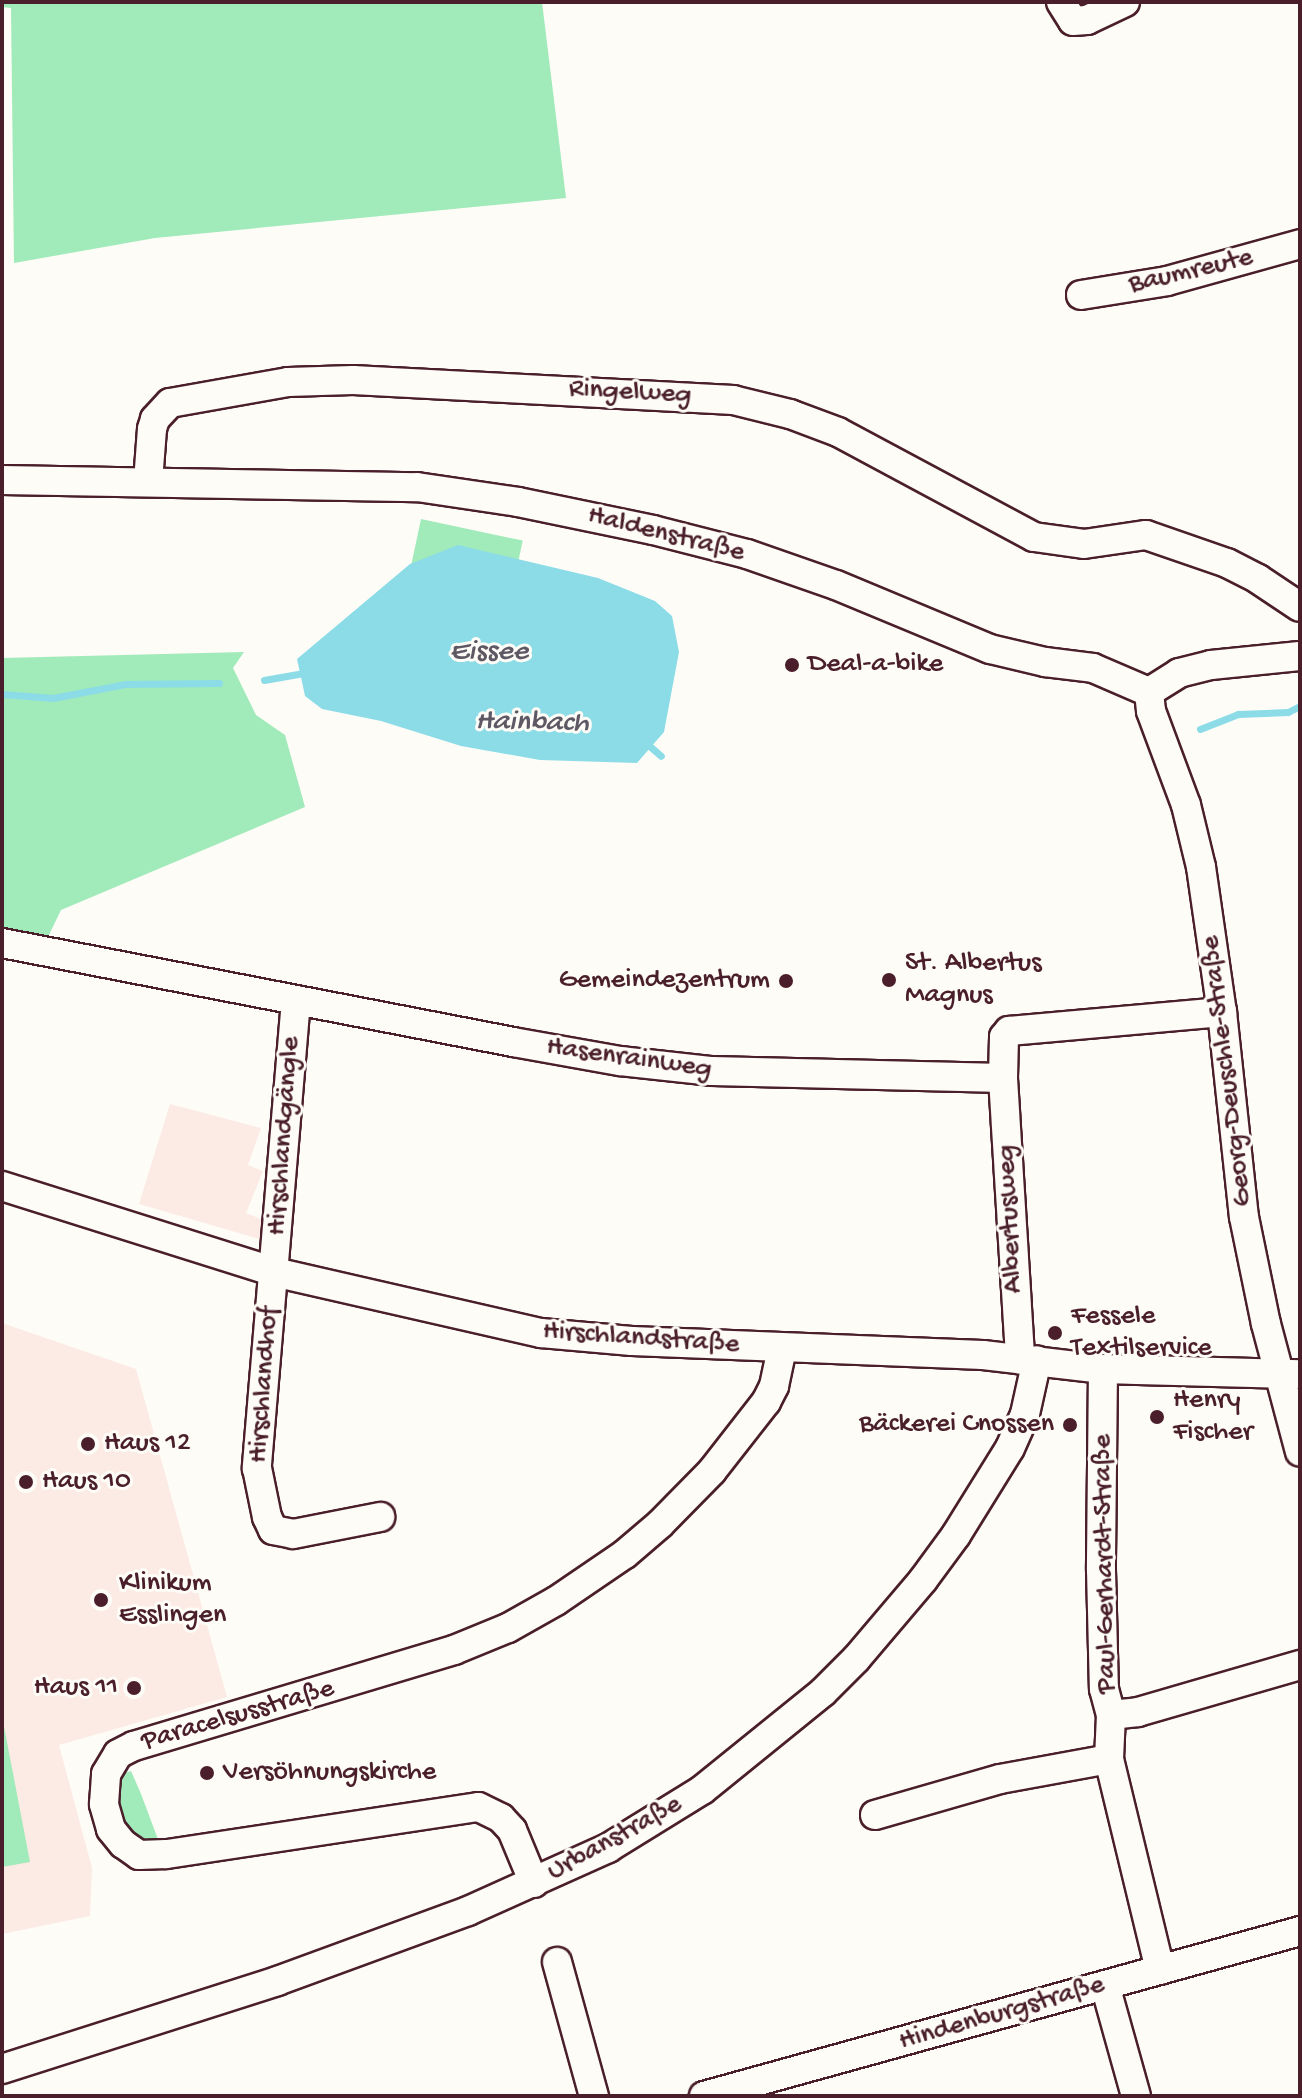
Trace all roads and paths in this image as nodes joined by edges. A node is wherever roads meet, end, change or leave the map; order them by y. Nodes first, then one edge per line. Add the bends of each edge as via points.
1 (1061, 2) edge
2 (1125, 2) edge
3 (1300, 244) edge
4 (1081, 295) dead end
5 (2, 480) edge
6 (148, 482) junction
7 (1300, 607) edge
8 (1300, 656) edge
9 (1149, 692) junction
10 (2, 943) edge
11 (296, 1000) junction
12 (1222, 1012) junction
13 (1003, 1078) junction
14 (2, 1186) edge
15 (274, 1272) junction
16 (782, 1348) junction
17 (1028, 1360) junction
18 (1103, 1369) junction
19 (1290, 1374) edge
20 (1300, 1452) edge
21 (380, 1517) dead end
22 (1300, 1665) edge
23 (1111, 1715) junction
24 (1109, 1759) junction
25 (875, 1815) dead end
26 (534, 1883) junction
27 (1300, 1931) edge
28 (557, 1962) dead end
29 (1160, 1970) junction
30 (1105, 1985) junction
31 (2, 2069) edge
32 (594, 2096) edge
33 (704, 2096) edge
34 (1136, 2096) edge

1 - 2 street via 1073,21
3 - 4 street, Baumreute via 1167,281
5 - 6 street, Haldenstraße
6 - 7 street, Ringelweg via 155,419 170,403 317,380 733,400 838,432 1034,537 1084,544 1146,535 1227,563
6 - 9 street, Haldenstraße via 417,487 586,515 747,554 990,649 1093,668
8 - 9 street via 1211,665 1179,673
9 - 12 street, Georg-Deuschle-Straße via 1194,834
10 - 11 street, Hasenrainweg
11 - 13 street, Hasenrainweg via 667,1067
11 - 15 street, Hirschlandgängle
12 - 13 street via 1009,1031 1004,1037
12 - 19 street, Georg-Deuschle-Straße via 1244,1217
13 - 17 street, Albertusweg
14 - 15 street, Hirschlandstraße
15 - 16 street, Hirschlandstraße via 541,1333
15 - 21 street, Hirschlandhof via 257,1468 270,1526 293,1534
16 - 17 street, Hirschlandstraße
16 - 26 street, Paracelsusstraße via 774,1386 738,1440 660,1524 591,1578 485,1638 134,1746 118,1754 106,1774 104,1804 111,1829 123,1844 147,1856 478,1807 512,1830
17 - 18 street, Hirschlandstraße
17 - 26 street, Urbanstraße via 1025,1414 988,1486 923,1580 856,1659 786,1725 702,1790 608,1848
18 - 19 street, Hirschlandstraße
18 - 23 street, Paul-Gerhardt-Straße via 1102,1631 1104,1689
19 - 20 street, Georg-Deuschle-Straße
22 - 23 street via 1138,1712
23 - 24 street, Paul-Gerhardt-Straße
24 - 25 street via 1000,1779
24 - 29 street, Paul-Gerhardt-Straße
26 - 31 street, Urbanstraße via 277,1981
27 - 29 street, Hindenburgstraße
28 - 32 street
29 - 30 street, Hindenburgstraße
30 - 33 street, Hindenburgstraße
30 - 34 street

